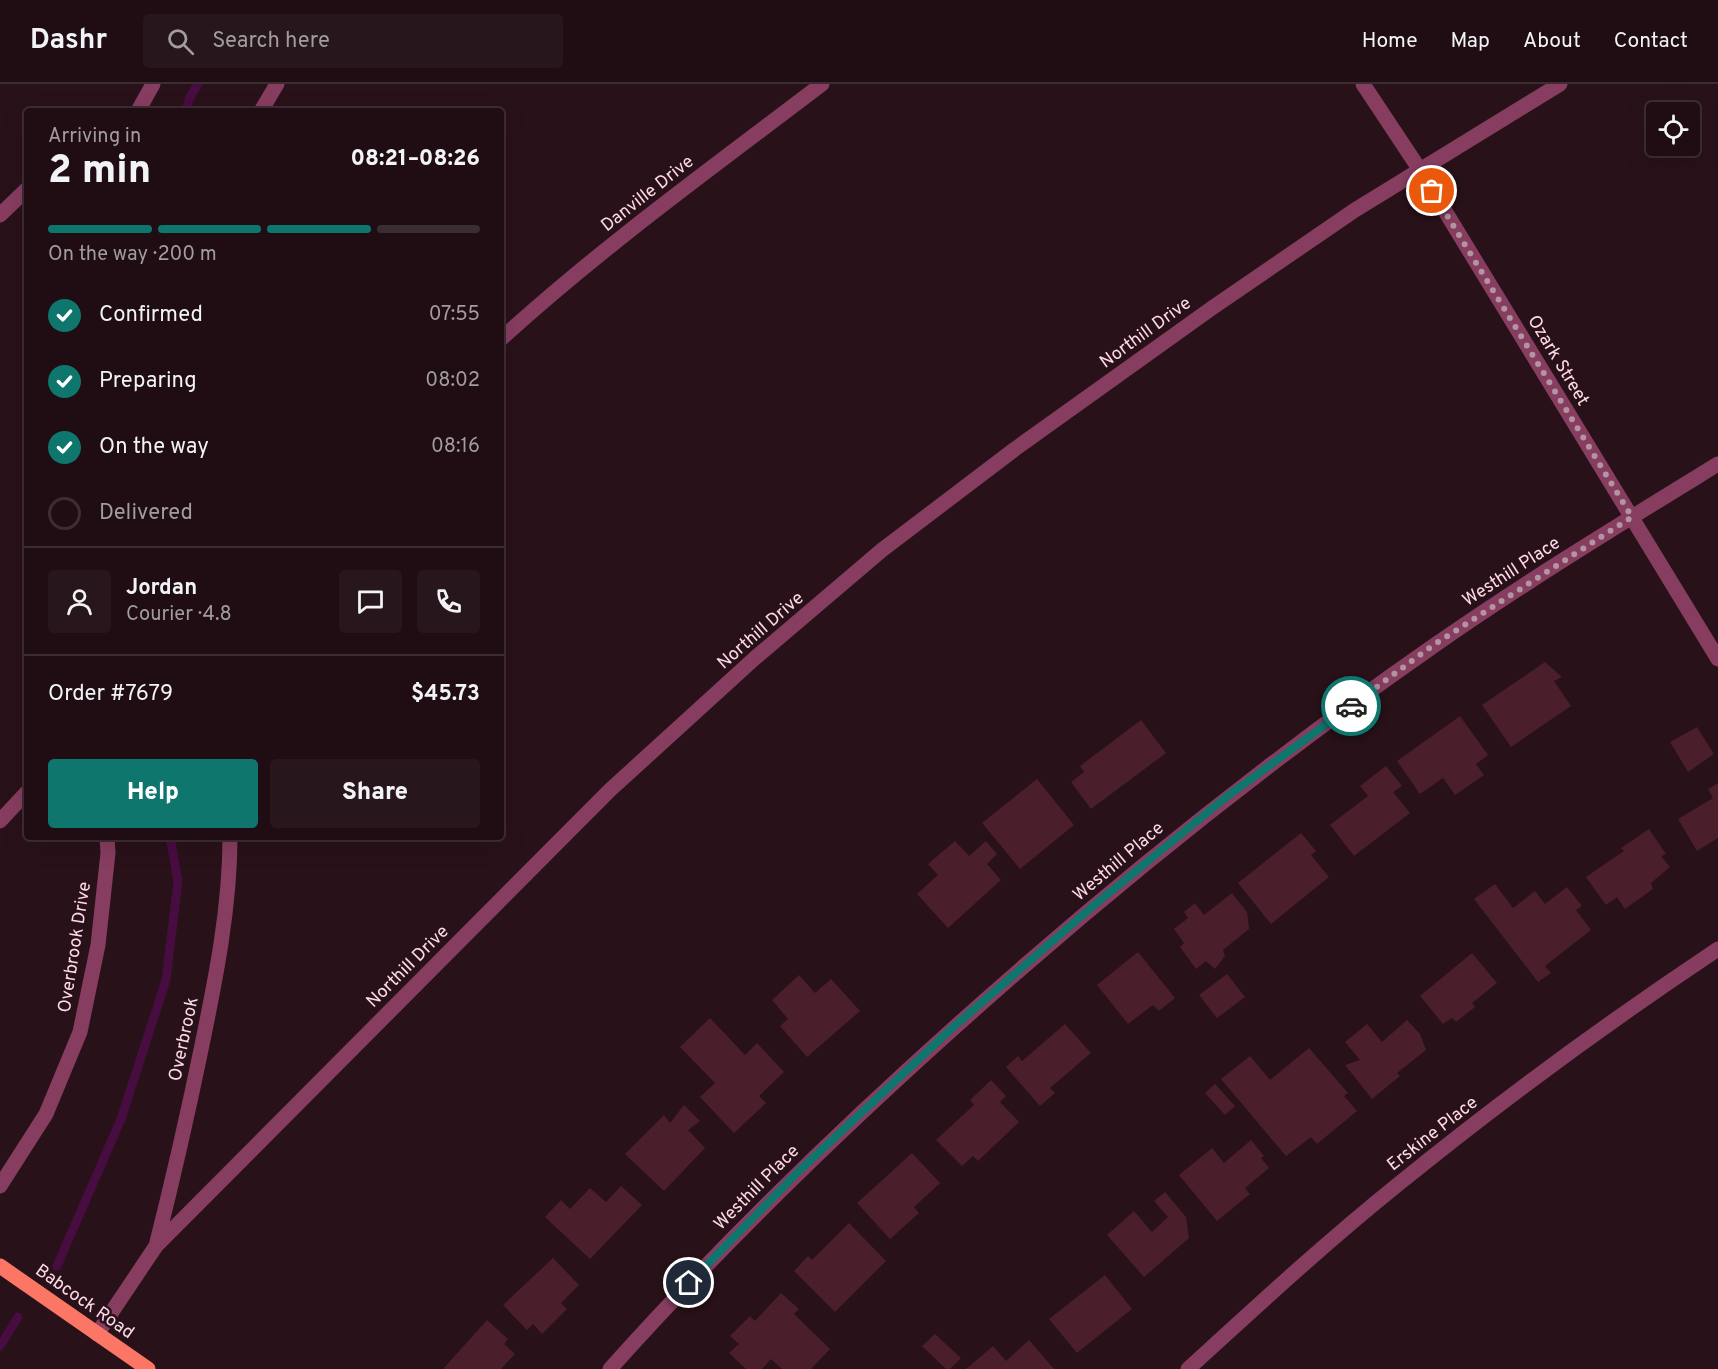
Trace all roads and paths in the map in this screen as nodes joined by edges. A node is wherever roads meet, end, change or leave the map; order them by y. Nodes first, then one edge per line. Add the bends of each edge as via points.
1 (153, 84) edge
2 (277, 84) edge
3 (822, 84) edge
4 (1363, 84) edge
5 (1560, 84) edge
6 (140, 108) edge
7 (263, 108) edge
8 (1420, 170) junction
9 (24, 192) edge
10 (0, 215) edge
11 (504, 336) edge
12 (1718, 464) edge
13 (1632, 517) junction
14 (1718, 659) edge
15 (24, 795) edge
16 (0, 821) edge
17 (107, 840) edge
18 (230, 840) edge
19 (1718, 949) edge
20 (0, 1186) edge
21 (156, 1246) junction
22 (0, 1266) edge
23 (97, 1334) junction
24 (148, 1369) edge
25 (610, 1369) edge
26 (1188, 1369) edge

1 - 6 street
2 - 7 street
3 - 11 street, Danville Drive via 652,213
4 - 8 street, Ozark Street
5 - 8 street, Northill Drive
8 - 13 street, Ozark Street
8 - 21 street, Northill Drive via 1212,308 1015,449 864,566 755,658 610,790
9 - 10 street
12 - 13 street, Westhill Place
13 - 14 street, Ozark Street
13 - 25 street, Westhill Place via 1432,646 1225,798 1092,907 932,1046 801,1169
15 - 16 street
17 - 20 street, Overbrook Drive via 98,945 80,1032 46,1114
18 - 21 street, Overbrook via 225,914 213,996
19 - 26 street, Erskine Place via 1530,1081 1395,1186
21 - 23 street, Northill Drive
22 - 23 main road, Babcock Road
23 - 24 main road, Babcock Road

